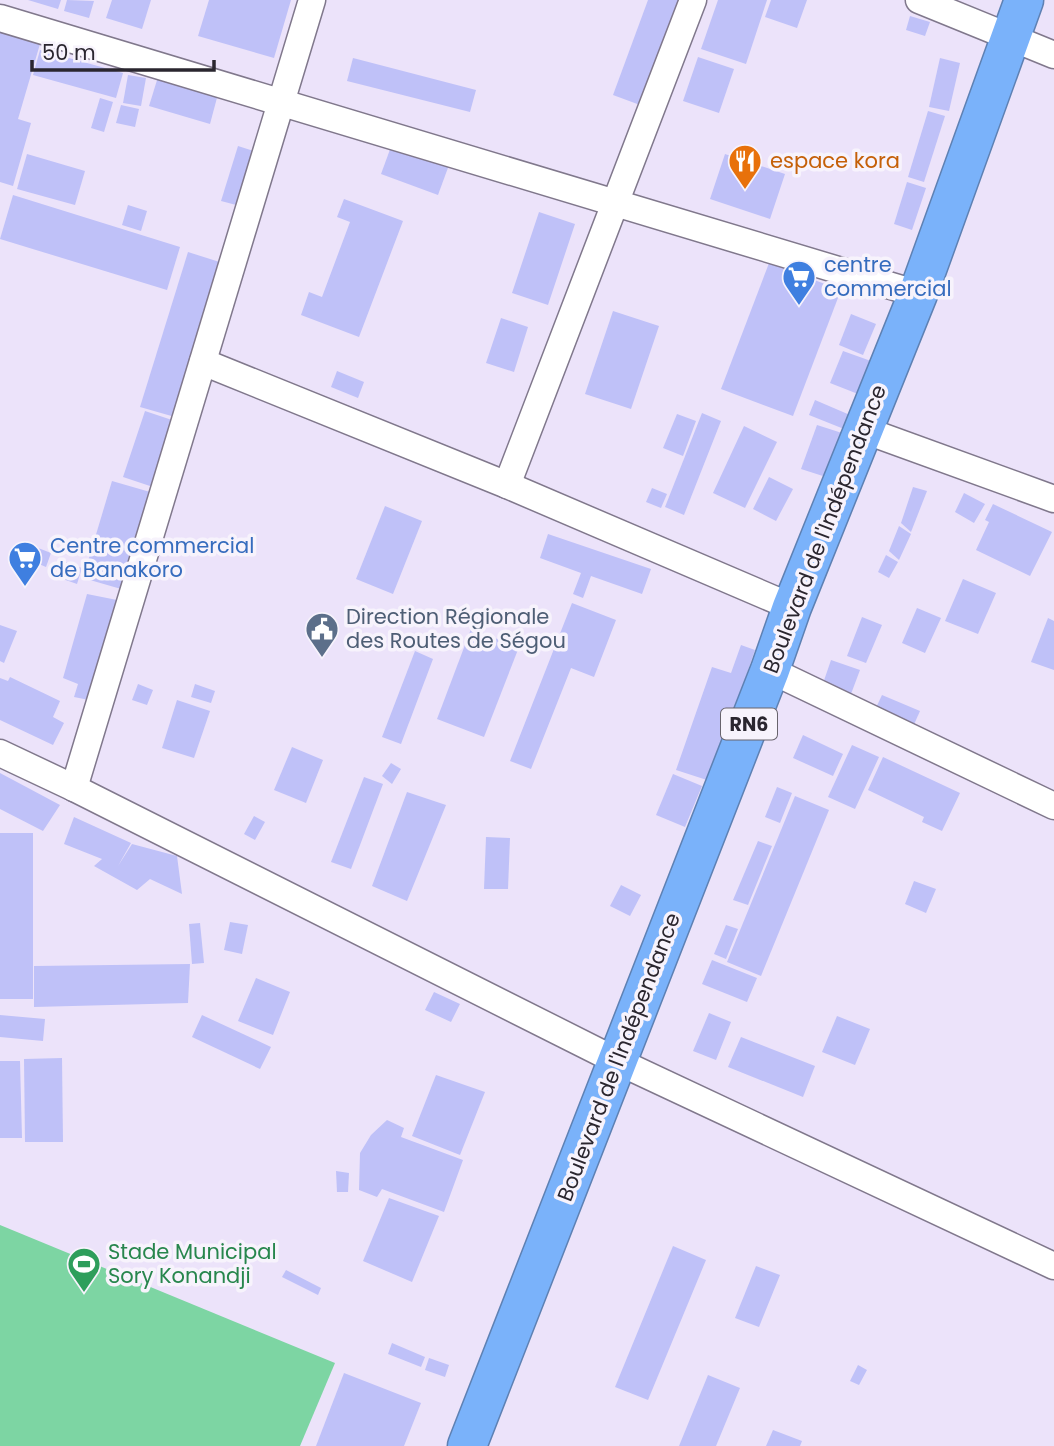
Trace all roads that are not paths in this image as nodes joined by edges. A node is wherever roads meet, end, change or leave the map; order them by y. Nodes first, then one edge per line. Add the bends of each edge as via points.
1 (312, 0) edge
2 (694, 0) edge
3 (919, 0) edge
4 (1024, 0) edge
5 (0, 18) edge
6 (1010, 39) junction
7 (1054, 55) edge
8 (281, 102) junction
9 (615, 203) junction
10 (918, 294) junction
11 (203, 362) junction
12 (864, 430) junction
13 (508, 485) junction
14 (1054, 499) edge
15 (792, 607) junction
16 (770, 670) junction
17 (0, 753) edge
18 (74, 788) junction
19 (1054, 806) edge
20 (617, 1062) junction
21 (1054, 1266) edge
22 (467, 1446) edge

1 - 8 street
2 - 9 street
3 - 6 street
4 - 6 highway, Boulevard de l'Indépendance / RN6
5 - 8 street
6 - 7 street
6 - 10 highway, Boulevard de l'Indépendance / RN6
8 - 9 street
8 - 11 street
9 - 10 street
9 - 13 street
10 - 12 highway, Boulevard de l'Indépendance / RN6
11 - 13 street
11 - 18 street
12 - 14 street
12 - 15 highway, Boulevard de l'Indépendance / RN6
13 - 15 street
15 - 16 highway, Boulevard de l'Indépendance / RN6
16 - 19 street
16 - 20 highway, Boulevard de l'Indépendance / RN6
17 - 18 street
18 - 20 street
20 - 21 street
20 - 22 highway, Boulevard de l'Indépendance / RN6

